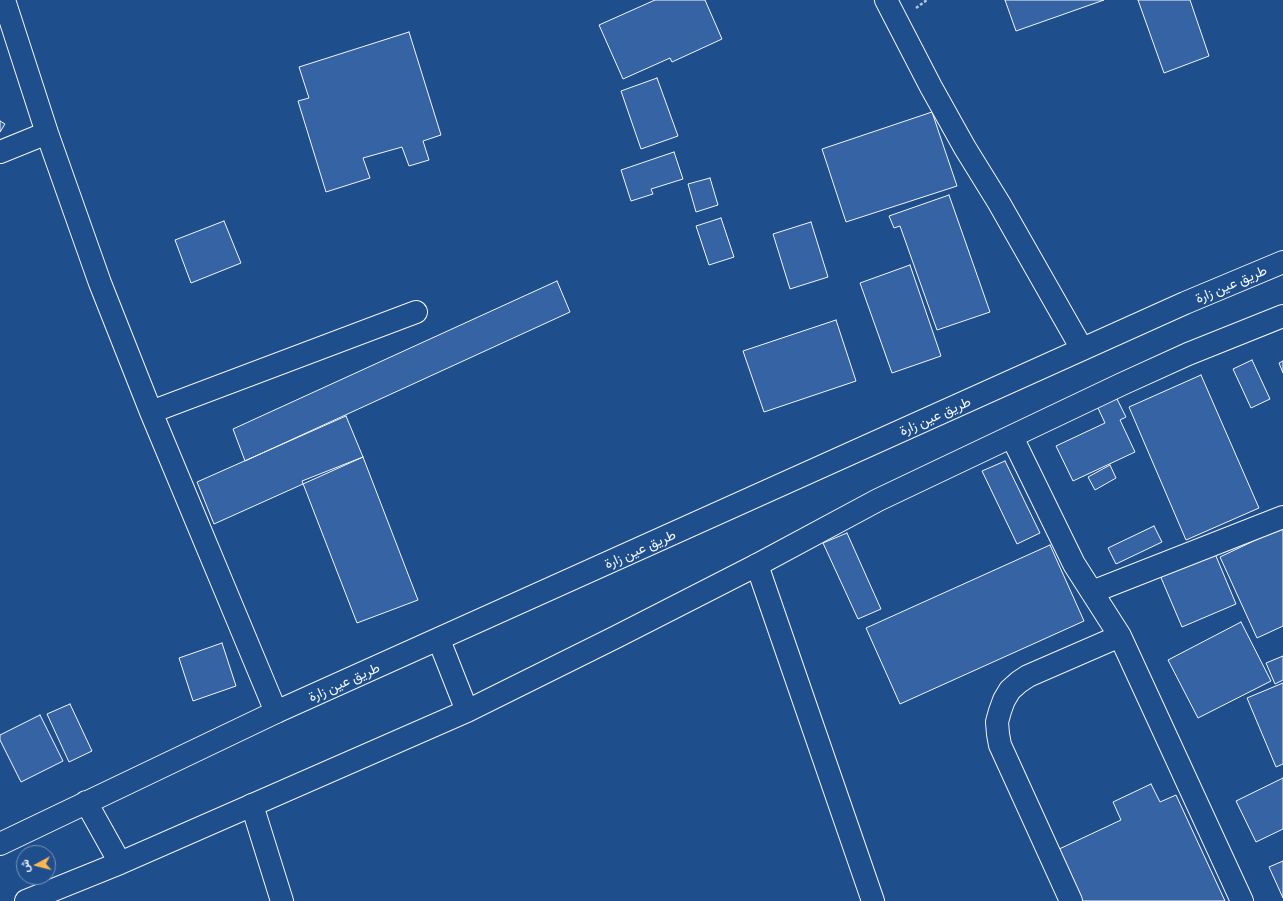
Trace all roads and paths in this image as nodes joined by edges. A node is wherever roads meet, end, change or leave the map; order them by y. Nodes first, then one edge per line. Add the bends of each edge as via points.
1 (4, 0) edge
2 (886, 0) edge
3 (47, 133) junction
4 (0, 152) edge
5 (1283, 262) edge
6 (416, 312) dead end
7 (1283, 316) edge
8 (1082, 349) junction
9 (151, 412) junction
10 (1012, 437) junction
11 (1283, 517) edge
12 (757, 565) junction
13 (1092, 592) junction
14 (1120, 636) junction
15 (439, 640) junction
16 (467, 711) junction
17 (276, 712) junction
18 (86, 802) junction
19 (252, 805) junction
20 (0, 844) edge
21 (120, 863) junction
22 (26, 901) edge
23 (282, 901) edge
24 (872, 901) edge
25 (1071, 901) edge
26 (1242, 901) edge

1 - 3 main road
2 - 8 main road via 965,148
3 - 4 main road
3 - 9 main road via 100,283
5 - 8 main road, طريق عين زارة
6 - 9 main road
7 - 10 main road via 1188,354
8 - 15 main road, طريق عين زارة
9 - 17 main road
10 - 12 main road via 878,500
10 - 13 main road via 1074,564
11 - 13 main road
12 - 16 main road
12 - 24 main road
13 - 14 main road
14 - 25 main road via 1019,682 1004,700 997,722 1000,745
14 - 26 main road
15 - 16 main road
15 - 17 main road, طريق عين زارة
16 - 19 main road
17 - 18 main road, طريق عين زارة
18 - 20 main road, طريق عين زارة
18 - 21 main road
19 - 21 main road
19 - 23 main road
21 - 22 main road

